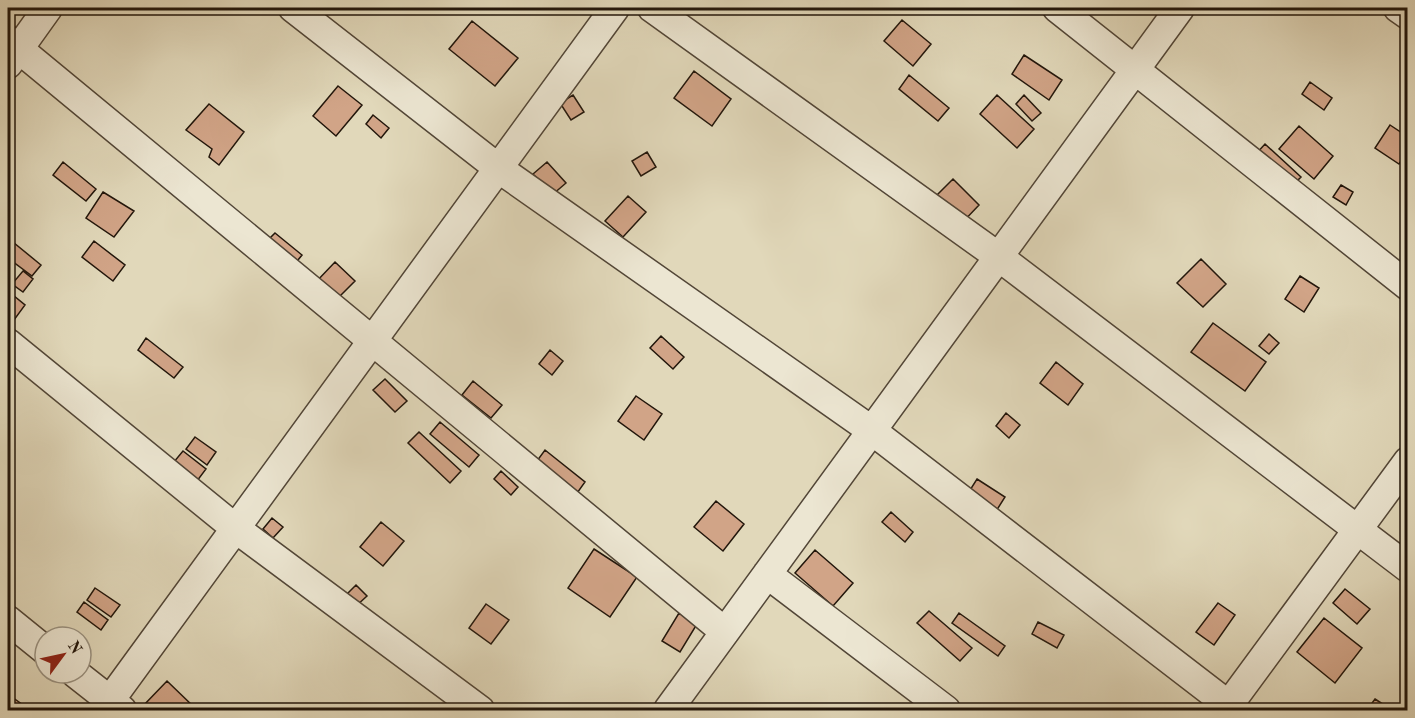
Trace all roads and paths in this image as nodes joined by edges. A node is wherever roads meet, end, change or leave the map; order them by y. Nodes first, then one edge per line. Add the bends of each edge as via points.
1 (48, 8) edge
2 (293, 8) edge
3 (615, 8) edge
4 (652, 8) edge
5 (1057, 8) edge
6 (1180, 8) edge
7 (1398, 8) edge
8 (1407, 15) edge
9 (11, 51) edge
10 (1135, 68) junction
11 (498, 168) junction
12 (999, 257) junction
13 (1407, 286) edge
14 (372, 341) junction
15 (8, 343) edge
16 (871, 430) junction
17 (1407, 462) edge
18 (235, 528) junction
19 (1358, 529) junction
20 (1407, 568) edge
21 (767, 574) junction
22 (8, 620) edge
23 (725, 633) junction
24 (33, 640) edge
25 (88, 685) edge
26 (112, 707) edge
27 (1230, 709) edge
28 (480, 711) edge
29 (668, 711) edge
30 (946, 711) edge

1 - 9 street
2 - 11 street
3 - 11 street
4 - 12 street
5 - 10 street
6 - 10 street
7 - 8 street
9 - 14 street
10 - 12 street
10 - 13 street
11 - 14 street
11 - 16 street
12 - 16 street
12 - 19 street
14 - 18 street
14 - 23 street
15 - 18 street
16 - 21 street
16 - 27 street
17 - 19 street
18 - 26 street
18 - 28 street
19 - 20 street
19 - 27 street
21 - 23 street
21 - 30 street
22 - 24 street
23 - 29 street
25 - 26 street

